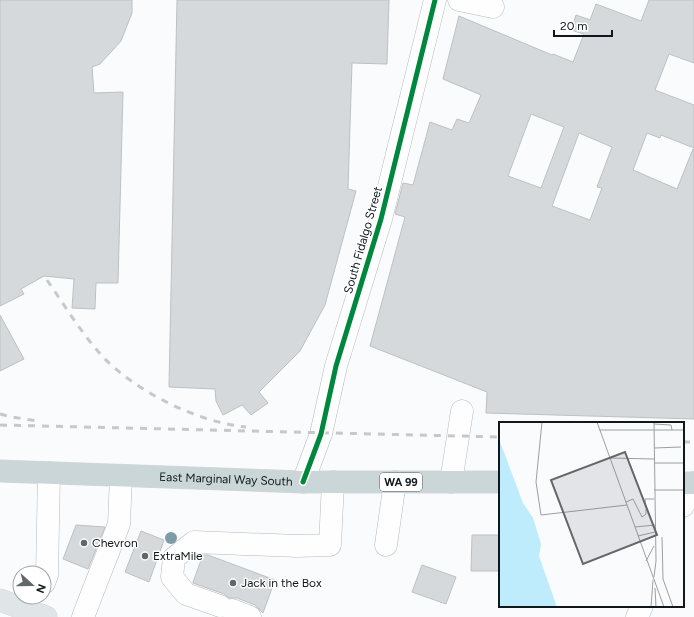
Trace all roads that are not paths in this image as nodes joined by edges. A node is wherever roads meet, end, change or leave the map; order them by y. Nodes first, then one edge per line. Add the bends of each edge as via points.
1 (435, 0) edge
2 (459, 0) edge
3 (493, 7) dead end
4 (462, 412) dead end
5 (0, 471) edge
6 (49, 473) junction
7 (121, 476) junction
8 (303, 482) junction
9 (333, 482) junction
10 (395, 482) junction
11 (451, 482) junction
12 (499, 482) edge
13 (690, 483) edge
14 (684, 503) edge
15 (386, 545) dead end
16 (47, 565) edge
17 (0, 600) edge
18 (642, 607) edge
19 (39, 609) edge
20 (234, 611) edge
21 (83, 617) edge
22 (637, 617) edge

1 - 8 street, South Fidalgo Street via 344,369
2 - 3 street
4 - 11 street
5 - 6 highway, East Marginal Way South / WA 99
6 - 7 highway, East Marginal Way South / WA 99
6 - 16 street
7 - 8 highway, East Marginal Way South / WA 99
7 - 21 street via 119,524
8 - 9 highway, East Marginal Way South / WA 99
9 - 10 highway, East Marginal Way South / WA 99
9 - 20 street via 330,545 194,542 174,558 172,577 186,594
10 - 11 highway, East Marginal Way South / WA 99
10 - 15 street
11 - 12 highway, East Marginal Way South / WA 99
13 - 14 street
17 - 19 main road
18 - 22 street

